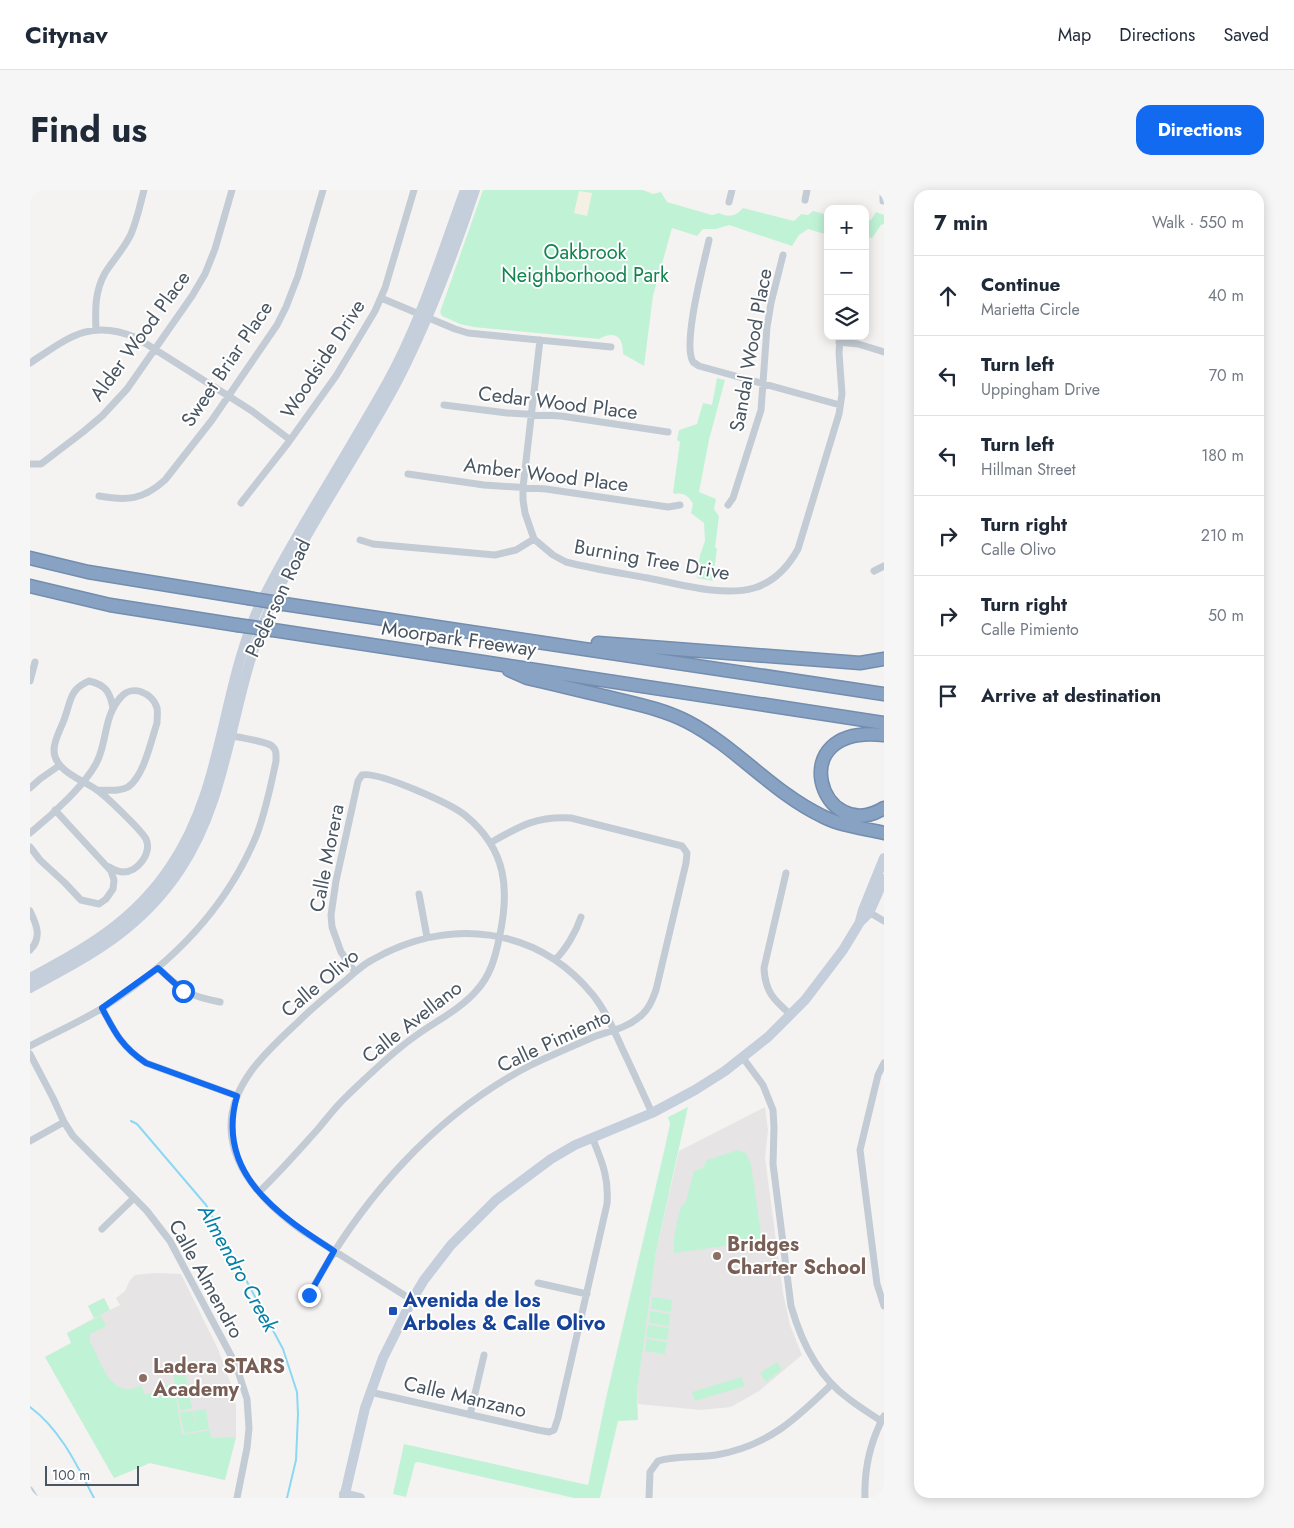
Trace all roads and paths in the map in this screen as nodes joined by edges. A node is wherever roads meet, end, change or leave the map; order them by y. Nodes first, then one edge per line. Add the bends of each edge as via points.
1 (144, 190) edge
2 (232, 190) edge
3 (323, 190) edge
4 (414, 190) edge
5 (465, 190) edge
6 (475, 190) edge
7 (732, 190) edge
8 (807, 190) edge
9 (883, 190) edge
10 (804, 200) dead end
11 (883, 201) edge
12 (729, 202) dead end
13 (709, 240) dead end
14 (783, 256) dead end
15 (381, 298) junction
16 (424, 317) junction
17 (96, 330) junction
18 (540, 340) junction
19 (840, 340) edge
20 (844, 340) edge
21 (154, 348) junction
22 (611, 348) dead end
23 (884, 352) edge
24 (30, 363) edge
25 (763, 384) junction
26 (227, 395) junction
27 (444, 405) dead end
28 (840, 405) junction
29 (532, 414) junction
30 (668, 432) dead end
31 (289, 439) junction
32 (30, 464) edge
33 (408, 474) dead end
34 (523, 487) junction
35 (99, 496) dead end
36 (241, 503) dead end
37 (680, 505) dead end
38 (728, 505) dead end
39 (534, 539) junction
40 (360, 540) dead end
41 (30, 558) edge
42 (884, 566) edge
43 (874, 571) dead end
44 (30, 586) edge
45 (458, 630) junction
46 (884, 659) edge
47 (35, 662) dead end
48 (493, 663) junction
49 (771, 677) junction
50 (30, 681) edge
51 (884, 686) edge
52 (884, 694) edge
53 (113, 708) junction
54 (884, 723) edge
55 (226, 734) junction
56 (884, 735) edge
57 (60, 765) junction
58 (362, 775) joint
59 (84, 782) junction
60 (30, 788) edge
61 (97, 790) junction
62 (884, 808) edge
63 (55, 810) junction
64 (30, 832) edge
65 (884, 833) edge
66 (490, 843) junction
67 (30, 847) edge
68 (884, 858) edge
69 (109, 867) junction
70 (786, 873) dead end
71 (884, 879) edge
72 (418, 894) dead end
73 (30, 911) edge
74 (866, 911) junction
75 (581, 917) dead end
76 (884, 921) edge
77 (427, 937) junction
78 (500, 937) junction
79 (30, 950) edge
80 (555, 960) junction
81 (158, 968) junction
82 (355, 972) junction
83 (30, 978) edge
84 (30, 988) edge
85 (220, 1002) dead end
86 (102, 1008) junction
87 (791, 1015) junction
88 (614, 1030) junction
89 (30, 1046) edge
90 (30, 1054) edge
91 (742, 1058) junction
92 (884, 1063) edge
93 (237, 1096) junction
94 (652, 1113) junction
95 (64, 1122) junction
96 (592, 1137) junction
97 (30, 1142) edge
98 (259, 1192) junction
99 (134, 1198) junction
100 (102, 1229) dead end
101 (334, 1251) junction
102 (538, 1283) dead end
103 (587, 1294) junction
104 (309, 1295) dead end
105 (412, 1300) junction
106 (884, 1306) edge
107 (484, 1355) dead end
108 (832, 1384) junction
109 (370, 1392) junction
110 (470, 1415) junction
111 (883, 1418) edge
112 (30, 1490) edge
113 (344, 1496) edge
114 (35, 1498) edge
115 (237, 1498) edge
116 (360, 1498) edge
117 (649, 1498) edge
118 (865, 1498) edge

1 - 17 street via 130,235 99,286 95,305
2 - 21 street, Alder Wood Place via 205,274
3 - 26 street, Sweet Briar Place via 286,307 266,343
4 - 15 street, Woodside Drive
5 - 16 street, Pederson Road
6 - 16 street, Pederson Road via 442,284
7 - 12 street
8 - 10 street
9 - 11 street
13 - 25 street via 696,296 690,358 699,366
14 - 25 street, Sandal Wood Place via 767,326
15 - 16 street
15 - 31 street, Woodside Drive via 336,376
16 - 18 street via 468,333
16 - 55 street, Pederson Road via 396,382 283,579 250,656
17 - 21 street via 126,333
17 - 24 street via 67,338
18 - 22 street
18 - 29 street
19 - 28 street, Burning Tree Drive
20 - 23 street
21 - 26 street
21 - 32 street, Alder Wood Place via 127,389 102,416 41,464
25 - 28 street
25 - 38 street, Sandal Wood Place via 761,410
26 - 31 street
26 - 35 street, Sweet Briar Place via 206,428 156,488 128,500
27 - 29 street, Cedar Wood Place via 507,414
28 - 39 street, Burning Tree Drive via 798,549 783,570 762,585 725,591 579,565 553,555
29 - 30 street, Cedar Wood Place
29 - 34 street
31 - 36 street, Woodside Drive
33 - 34 street, Amber Wood Place
34 - 37 street, Amber Wood Place via 668,507
34 - 39 street via 525,513
39 - 40 street via 516,550 495,555 373,544
41 - 45 highway, Moorpark Freeway, bridge via 88,572
42 - 43 street
44 - 48 highway, Moorpark Freeway, bridge via 110,605
45 - 46 highway via 794,659 860,663
45 - 49 highway, Moorpark Freeway
47 - 50 street
48 - 54 highway, Moorpark Freeway
48 - 65 highway via 526,678 665,712 712,736 784,792 820,815
49 - 51 highway
49 - 52 highway, Moorpark Freeway
53 - 57 street via 111,697 103,686 89,682 76,689 54,749
53 - 59 street via 100,758
53 - 61 street via 125,693 147,694 157,708 157,723 138,778 115,791
55 - 81 street via 265,742 276,752 261,821 243,862 214,910
55 - 83 street, Pederson Road via 199,815 164,877 128,916 97,941
55 - 84 street, Pederson Road via 218,788 205,824 185,862 164,891 134,923 104,947
56 - 62 highway via 858,734 840,740 825,756 821,774 826,796 840,810 864,815
57 - 59 street
57 - 60 street
58 - 66 street, Calle Avellano via 382,778 446,803 473,822
58 - 82 street, Calle Morera via 334,887 331,915 338,946
59 - 61 street
59 - 63 street
61 - 69 street via 146,838 144,858 138,867 123,872
63 - 64 street
63 - 69 street
66 - 78 street, Calle Avellano via 501,867 506,899
66 - 88 street, Calle Pimiento via 521,825 555,817 679,844 685,849 686,863 651,1003 637,1020
67 - 69 street via 81,900 99,904 106,899 114,885
68 - 74 street
70 - 87 street via 764,973 769,992
71 - 74 street
72 - 77 street
73 - 79 street via 38,932
74 - 76 street
74 - 87 street via 835,961
75 - 80 street via 578,927
77 - 78 street, Calle Olivo via 464,933
77 - 82 street, Calle Olivo via 370,960
78 - 80 street, Calle Olivo via 529,946
78 - 98 street, Calle Avellano via 491,970 470,998 407,1043 346,1097
80 - 88 street, Calle Olivo via 592,994
81 - 85 street via 183,991
81 - 86 street
82 - 93 street, Calle Olivo via 307,1013 251,1070
86 - 89 street
86 - 93 street via 122,1043 146,1063
87 - 91 street
88 - 94 street, Calle Olivo
88 - 101 street, Calle Pimiento via 524,1069 481,1095 440,1127 388,1179
90 - 95 street, Calle Almendro
91 - 94 street via 712,1080
91 - 108 street via 763,1085 773,1110 773,1164 796,1325 815,1364
92 - 106 street via 878,1074 860,1150 877,1284
93 - 98 street, Calle Olivo via 231,1128 233,1142 244,1173
94 - 96 street
95 - 97 street
95 - 99 street, Calle Almendro via 80,1144
96 - 103 street via 605,1169 608,1188
96 - 105 street via 551,1159 496,1200 451,1245
98 - 101 street, Calle Olivo via 294,1225
99 - 100 street
99 - 115 street, Calle Almendro via 170,1241 240,1376 250,1428
101 - 104 street, Calle Pimiento
101 - 105 street, Calle Olivo
102 - 103 street
103 - 110 street, Calle Manzano via 558,1418 552,1431
105 - 109 street
107 - 110 street
108 - 111 street via 847,1398
108 - 117 street via 783,1428 762,1440 720,1454 658,1461 650,1472
109 - 110 street, Calle Manzano
109 - 113 street
111 - 118 street via 868,1455
112 - 114 street
113 - 116 street

